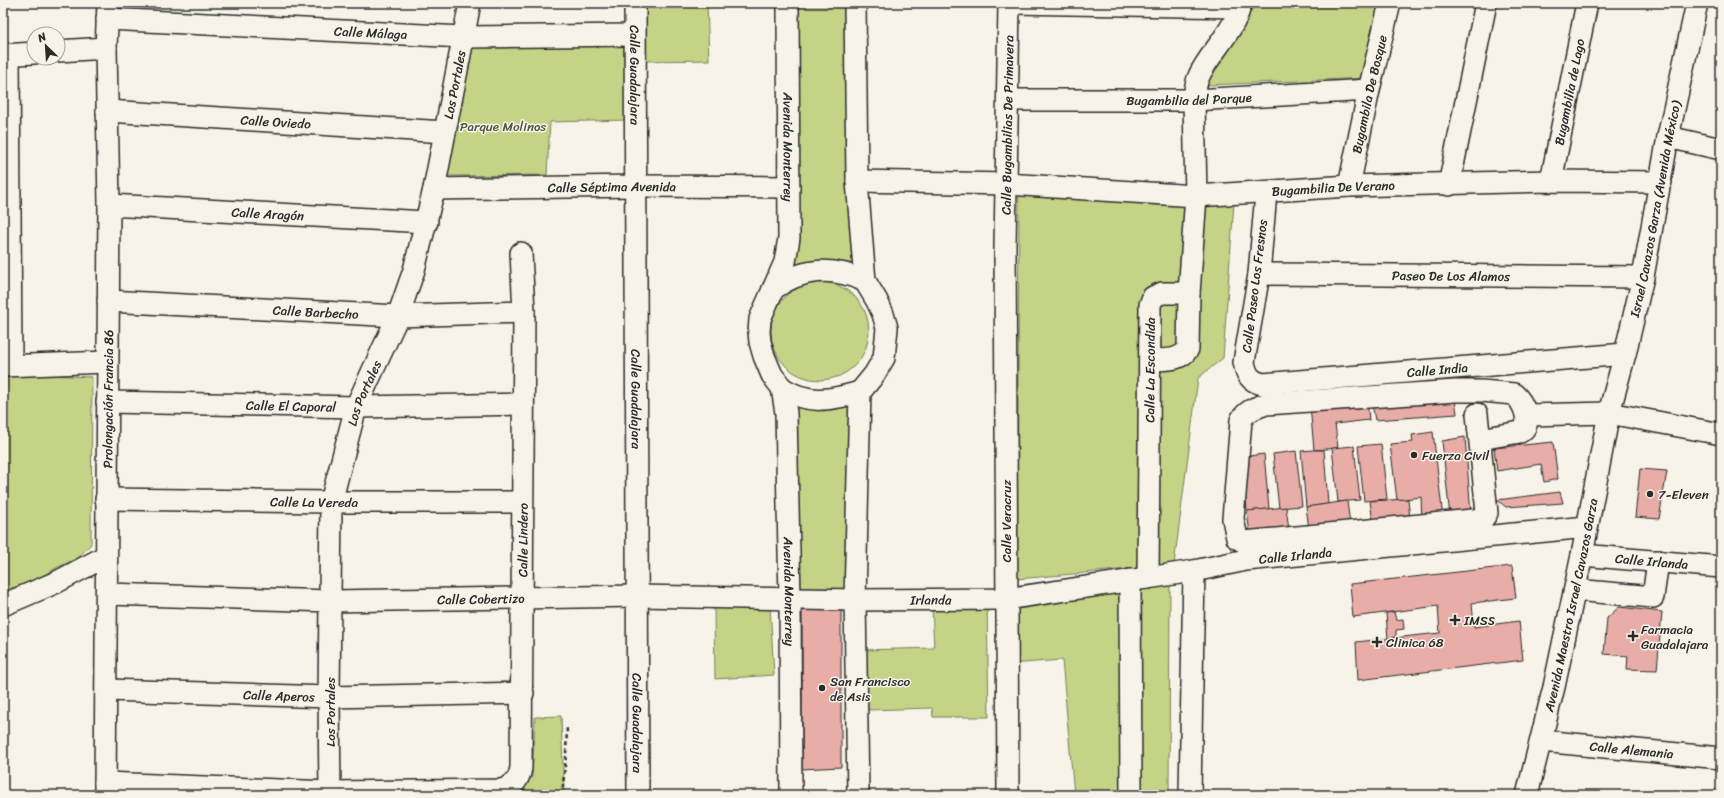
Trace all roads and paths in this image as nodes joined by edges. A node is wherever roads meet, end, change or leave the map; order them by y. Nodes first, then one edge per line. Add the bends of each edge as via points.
1 (470, 3) edge
2 (634, 3) edge
3 (788, 3) edge
4 (855, 3) edge
5 (1009, 3) edge
6 (1390, 3) edge
7 (1486, 3) edge
8 (1587, 3) edge
9 (1697, 3) edge
10 (1240, 5) edge
11 (107, 11) edge
12 (634, 35) junction
13 (463, 37) junction
14 (106, 48) junction
15 (66, 50) edge
16 (26, 53) edge
17 (6, 54) edge
18 (1369, 90) junction
19 (1009, 100) junction
20 (1194, 100) junction
21 (107, 111) junction
22 (444, 132) junction
23 (1668, 137) junction
24 (1721, 148) edge
25 (857, 181) junction
26 (1552, 181) junction
27 (1661, 182) junction
28 (1006, 184) junction
29 (1449, 185) junction
30 (636, 186) junction
31 (1349, 186) junction
32 (789, 187) junction
33 (434, 189) junction
34 (1266, 193) junction
35 (1196, 196) junction
36 (109, 205) junction
37 (427, 222) junction
38 (1005, 247) joint
39 (521, 253) dead end
40 (1259, 274) junction
41 (1643, 277) junction
42 (865, 281) junction
43 (773, 289) junction
44 (1189, 293) junction
45 (108, 301) junction
46 (524, 312) junction
47 (398, 316) junction
48 (1625, 354) junction
49 (1150, 360) junction
50 (107, 362) junction
51 (7, 365) edge
52 (1250, 379) joint
53 (782, 388) junction
54 (860, 392) junction
55 (107, 402) junction
56 (523, 404) junction
57 (356, 407) junction
58 (1609, 413) junction
59 (1477, 414) dead end
60 (1527, 414) junction
61 (1721, 434) edge
62 (1480, 439) junction
63 (106, 499) junction
64 (331, 502) junction
65 (522, 502) junction
66 (1587, 527) junction
67 (1582, 555) junction
68 (106, 556) junction
69 (1658, 562) junction
70 (1721, 567) edge
71 (1194, 571) junction
72 (1139, 579) junction
73 (1575, 590) junction
74 (107, 594) junction
75 (638, 596) junction
76 (522, 597) junction
77 (790, 599) junction
78 (1006, 599) junction
79 (855, 600) junction
80 (331, 601) junction
81 (3, 605) edge
82 (107, 690) junction
83 (523, 693) junction
84 (329, 697) junction
85 (567, 726) dead end
86 (1541, 741) junction
87 (1721, 758) edge
88 (105, 789) edge
89 (330, 793) edge
90 (562, 795) edge
91 (638, 795) edge
92 (791, 795) edge
93 (858, 795) edge
94 (1008, 795) edge
95 (1131, 795) edge
96 (1190, 795) edge
97 (1527, 795) edge

1 - 13 street, Los Portales
2 - 12 street, Calle Guadalajara
3 - 32 street, Avenida Monterrey
4 - 25 street
5 - 10 street
5 - 19 street, Calle Bugambilias De Primavera
6 - 18 street, Bugambila De Bosque
7 - 29 street
8 - 26 street, Bugambilia de Lago
9 - 23 street, Israel Cavazos Garza (Avenida México)
10 - 20 street via 1236,19 1198,76
11 - 13 street, Calle Málaga
11 - 14 street, Prolongación Francia 86
12 - 13 street, Calle Málaga
12 - 30 street, Calle Guadalajara
13 - 22 street, Los Portales
14 - 15 street
14 - 21 street, Prolongación Francia 86
16 - 17 street
17 - 51 street
18 - 20 street, Bugambilia del Parque
18 - 31 street, Bugambila De Bosque
19 - 20 street, Bugambilia del Parque
19 - 28 street, Calle Bugambilias De Primavera
20 - 35 street
21 - 22 street, Calle Oviedo
21 - 36 street, Prolongación Francia 86
22 - 33 street, Los Portales
23 - 24 street
23 - 27 street, Israel Cavazos Garza (Avenida México)
25 - 28 street
25 - 42 street
26 - 27 street, Bugambilia De Verano
26 - 29 street, Bugambilia De Verano
27 - 41 street, Israel Cavazos Garza (Avenida México)
28 - 35 street, Bugambilia De Verano
28 - 38 street, Calle Bugambilias De Primavera
29 - 31 street, Bugambilia De Verano
30 - 32 street, Calle Séptima Avenida
30 - 33 street, Calle Séptima Avenida
30 - 75 street, Calle Guadalajara
31 - 34 street, Bugambilia De Verano
32 - 43 street, Avenida Monterrey via 789,238 784,262
33 - 37 street, Los Portales
34 - 35 street, Bugambilia De Verano
34 - 40 street, Calle Paseo Los Fresnos
35 - 44 street
36 - 37 street, Calle Aragón
36 - 45 street, Prolongación Francia 86
37 - 47 street, Los Portales
38 - 78 street, Calle Veracruz
39 - 46 street, Calle Lindero
40 - 41 street, Paseo De Los Alamos
40 - 52 street, Calle Paseo Los Fresnos via 1245,359
41 - 48 street, Israel Cavazos Garza (Avenida México)
42 - 43 street via 840,272 824,271 799,275
42 - 54 street via 878,301 887,328 884,358
43 - 53 street, Avenida Monterrey via 760,319 760,337 772,375
44 - 49 street via 1188,349 1184,355 1175,359
44 - 49 street, Calle La Escondida via 1162,293 1153,297 1150,305
45 - 47 street, Calle Barbecho
45 - 50 street, Prolongación Francia 86
46 - 47 street, Calle Barbecho
46 - 56 street, Calle Lindero
47 - 57 street, Los Portales
48 - 52 street, Calle India via 1262,384
48 - 58 street, Israel Cavazos Garza (Avenida México)
49 - 72 street, Calle La Escondida
50 - 51 street
50 - 55 street, Prolongación Francia 86
53 - 54 street, Avenida Monterrey via 794,396 808,399 839,398
53 - 77 street, Avenida Monterrey via 787,435
54 - 79 street
55 - 57 street, Calle El Caporal
55 - 63 street, Prolongación Francia 86
56 - 57 street, Calle El Caporal
56 - 65 street, Calle Lindero
57 - 64 street, Los Portales
58 - 60 street
58 - 61 street
58 - 66 street, Avenida Maestro Israel Cavazos Garza
59 - 62 street
60 - 62 street via 1526,426 1522,431
60 - 62 street via 1514,394 1482,391 1266,404 1252,409 1241,420 1233,519 1238,538 1244,542 1482,519 1487,513
63 - 64 street, Calle La Vereda
63 - 68 street, Prolongación Francia 86
64 - 65 street, Calle La Vereda
64 - 80 street, Los Portales
65 - 76 street, Calle Lindero
66 - 67 street, Avenida Maestro Israel Cavazos Garza
66 - 71 street, Calle Irlanda via 1246,560
67 - 69 street, Calle Irlanda
67 - 73 street, Avenida Maestro Israel Cavazos Garza
68 - 74 street, Prolongación Francia 86
68 - 81 street via 57,582
69 - 70 street, Calle Irlanda
69 - 73 street via 1653,597
71 - 72 street, Calle Irlanda
71 - 96 street
72 - 78 street, Calle Irlanda
72 - 95 street, Calle La Escondida
73 - 86 street, Avenida Maestro Israel Cavazos Garza
74 - 80 street, Calle Cobertizo
74 - 82 street, Prolongación Francia 86
75 - 76 street, Calle Cobertizo
75 - 77 street, Calle Cobertizo
75 - 91 street, Calle Guadalajara
76 - 80 street, Calle Cobertizo
76 - 83 street, Calle Lindero
77 - 79 street, Calle Cobertizo
77 - 92 street, Avenida Monterrey
78 - 79 street, Irlanda
78 - 94 street, Calle Veracruz
79 - 93 street
80 - 84 street, Los Portales
82 - 84 street, Calle Aperos
82 - 88 street, Prolongación Francia 86
83 - 84 street, Calle Aperos
83 - 89 street, Calle Lindero via 520,777 509,788
84 - 89 street, Los Portales
85 - 90 path
86 - 87 street, Calle Alemania
86 - 97 street, Avenida Maestro Israel Cavazos Garza
88 - 89 street

